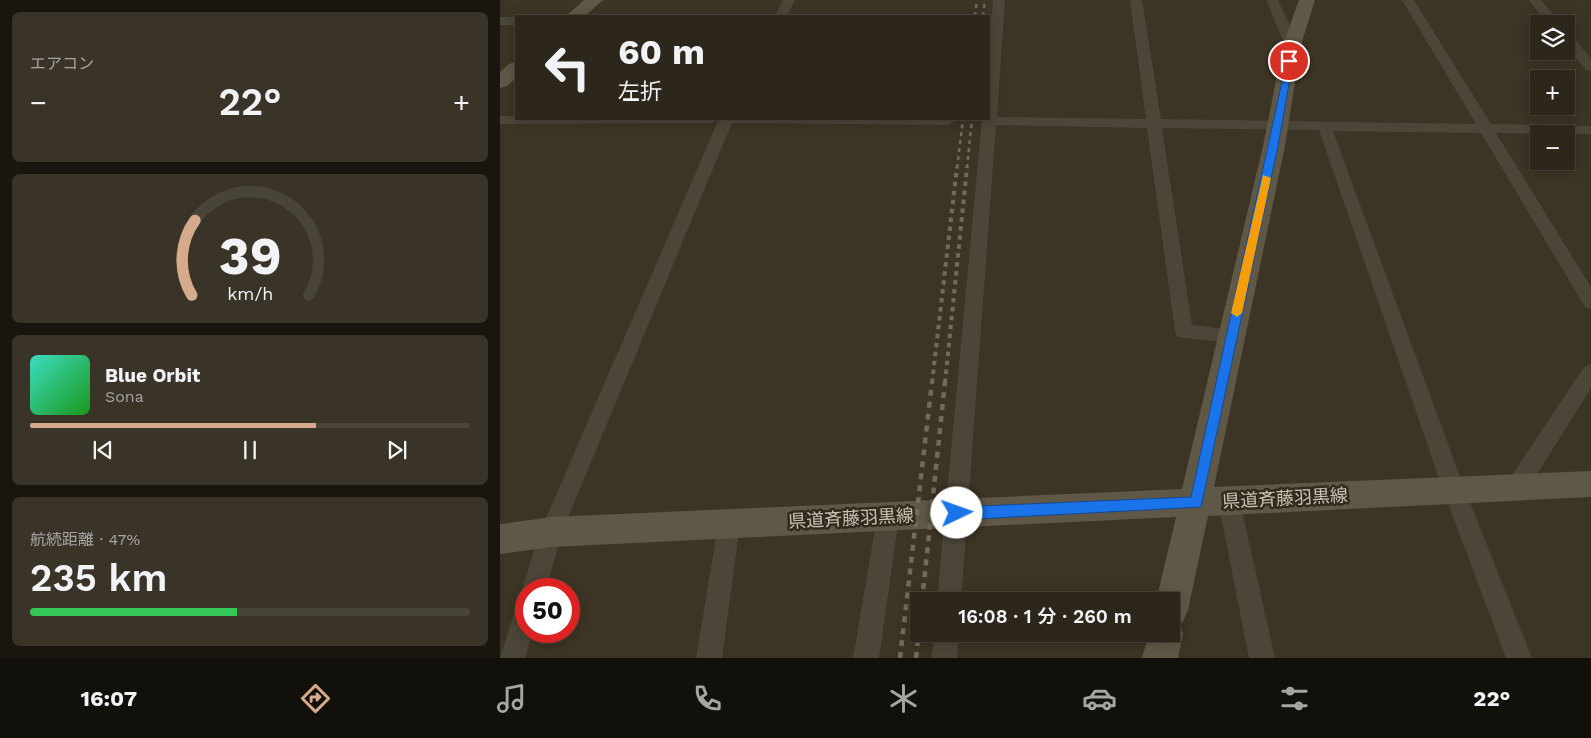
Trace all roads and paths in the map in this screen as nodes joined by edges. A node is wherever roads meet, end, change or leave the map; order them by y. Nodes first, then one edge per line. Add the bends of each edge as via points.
1 (595, 0) edge
2 (789, 0) edge
3 (999, 0) edge
4 (1136, 0) edge
5 (1272, 0) edge
6 (1307, 0) edge
7 (1408, 0) edge
8 (1535, 0) edge
9 (576, 15) edge
10 (782, 15) edge
11 (1548, 15) edge
12 (500, 21) edge
13 (515, 21) edge
14 (1292, 45) junction
15 (1575, 48) edge
16 (1591, 67) edge
17 (515, 69) edge
18 (500, 82) edge
19 (990, 109) edge
20 (500, 120) edge
21 (515, 120) edge
22 (726, 120) edge
23 (840, 120) edge
24 (948, 121) dead end
25 (989, 121) joint
26 (1154, 124) junction
27 (1278, 124) junction
28 (1324, 125) junction
29 (1487, 129) junction
30 (1591, 130) edge
31 (1591, 302) edge
32 (1231, 336) junction
33 (1591, 372) edge
34 (1591, 484) edge
35 (1516, 488) junction
36 (1454, 490) junction
37 (1229, 501) junction
38 (1196, 502) junction
39 (957, 513) junction
40 (888, 517) junction
41 (730, 524) junction
42 (552, 532) junction
43 (500, 539) edge
44 (537, 578) edge
45 (950, 592) edge
46 (1175, 592) edge
47 (945, 642) edge
48 (1164, 642) edge
49 (517, 643) edge
50 (512, 658) edge
51 (709, 658) edge
52 (866, 658) edge
53 (944, 658) edge
54 (1160, 658) edge
55 (1262, 658) edge
56 (1519, 658) edge

1 - 9 street
2 - 10 street
3 - 19 street
4 - 26 street
5 - 14 street
6 - 14 street
7 - 29 street
8 - 11 street
12 - 13 street
14 - 27 street
15 - 16 street
17 - 18 street
20 - 21 street
22 - 42 street
23 - 24 street
25 - 26 street
25 - 39 street
26 - 27 street
26 - 32 street via 1184,331
27 - 28 street
27 - 32 street
28 - 29 street
28 - 36 street
29 - 30 street
29 - 31 street
32 - 38 street
33 - 35 street
34 - 35 street, 県道斉藤羽黒線
35 - 36 street, 県道斉藤羽黒線
36 - 37 street, 県道斉藤羽黒線
36 - 56 street
37 - 38 street, 県道斉藤羽黒線
37 - 55 street
38 - 39 street, 県道斉藤羽黒線
38 - 46 street
39 - 40 street, 県道斉藤羽黒線
39 - 45 street
40 - 41 street, 県道斉藤羽黒線
40 - 52 street
41 - 42 street, 県道斉藤羽黒線
41 - 51 street
42 - 43 street, 県道斉藤羽黒線
42 - 44 street
47 - 53 street
48 - 54 street
49 - 50 street

